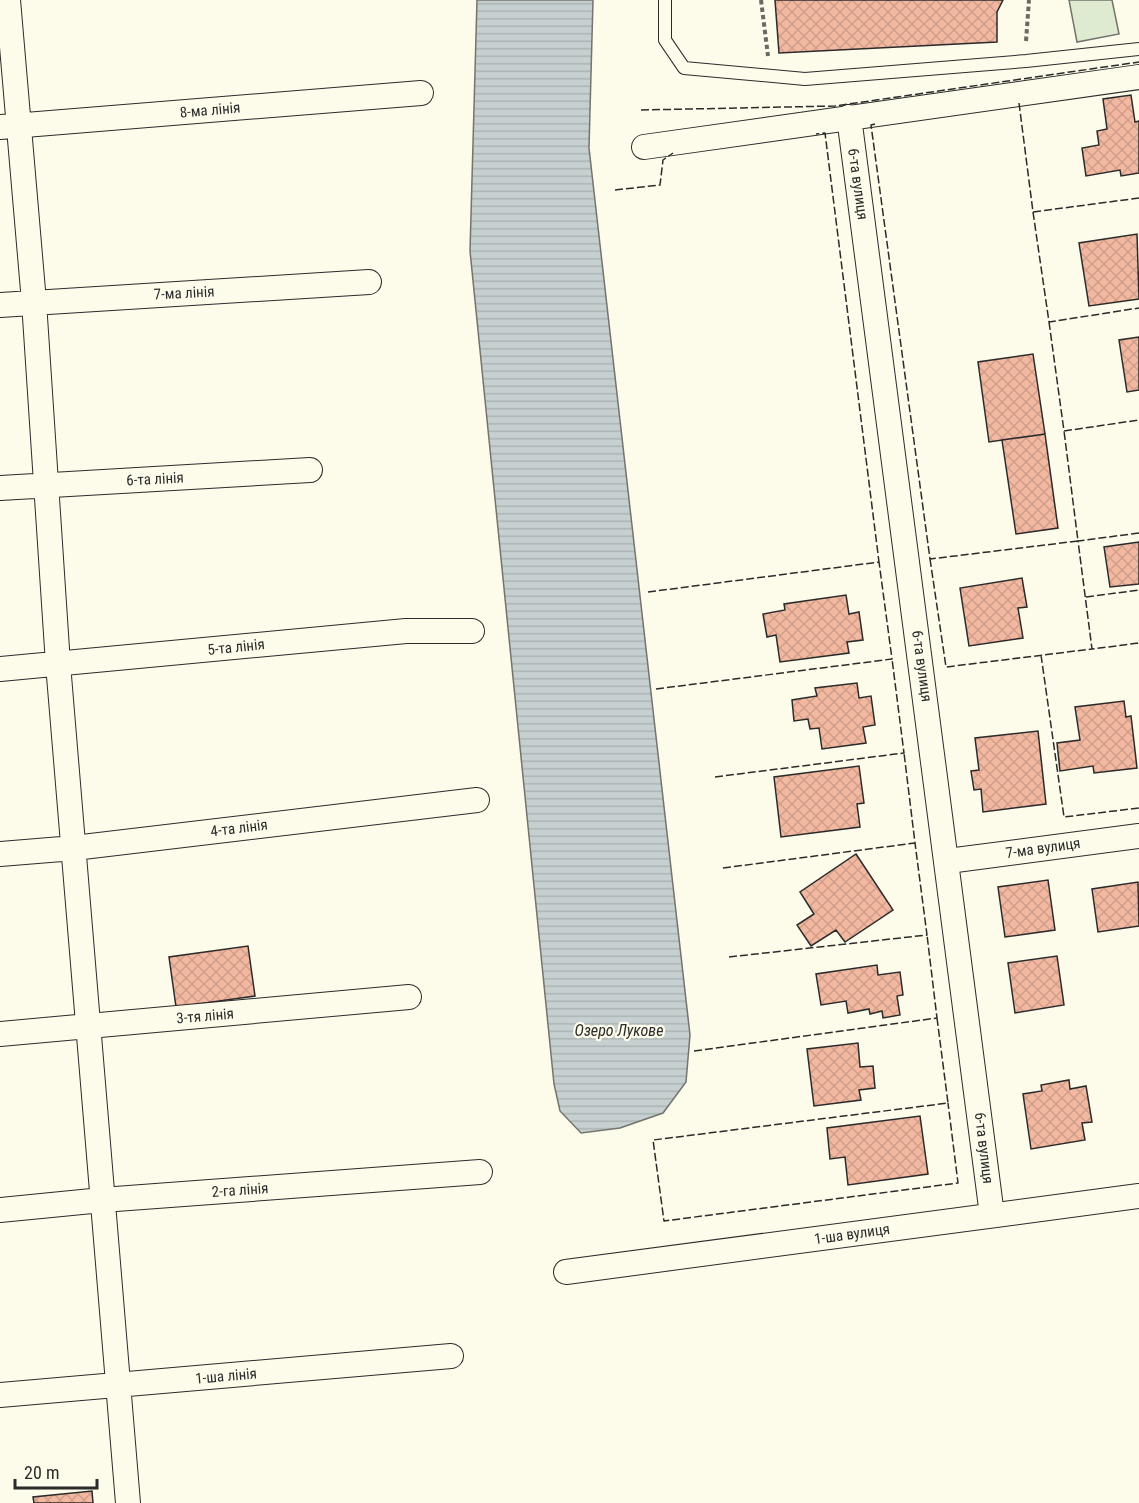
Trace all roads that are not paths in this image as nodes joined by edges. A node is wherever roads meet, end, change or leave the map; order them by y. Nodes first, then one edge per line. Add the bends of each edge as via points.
1 (8, 0) edge
2 (665, 0) edge
3 (1139, 49) edge
4 (1139, 77) edge
5 (421, 93) dead end
6 (849, 117) junction
7 (10, 127) edge
8 (644, 147) dead end
9 (369, 282) dead end
10 (34, 302) junction
11 (0, 305) edge
12 (310, 470) dead end
13 (47, 485) junction
14 (0, 489) edge
15 (472, 630) dead end
16 (58, 664) junction
17 (0, 669) edge
18 (477, 800) dead end
19 (1139, 836) edge
20 (74, 848) junction
21 (0, 854) edge
22 (948, 861) junction
23 (409, 997) dead end
24 (89, 1027) junction
25 (0, 1034) edge
26 (480, 1172) dead end
27 (1139, 1196) edge
28 (102, 1200) junction
29 (0, 1210) edge
30 (992, 1215) junction
31 (566, 1272) dead end
32 (451, 1356) dead end
33 (117, 1385) junction
34 (0, 1395) edge
35 (128, 1503) edge

1 - 7 street
2 - 3 lane via 665,40 684,68 806,79
4 - 6 street
5 - 7 street, 8-ма лінія
6 - 8 street
6 - 22 street, 6-та вулиця
7 - 10 street
9 - 10 street, 7-ма лінія
10 - 11 street, 7-ма лінія
10 - 13 street
12 - 13 street, 6-та лінія
13 - 14 street, 6-та лінія
13 - 16 street
15 - 16 street, 5-та лінія via 406,631
16 - 17 street, 5-та лінія
16 - 20 street
18 - 20 street, 4-та лінія
19 - 22 street, 7-ма вулиця
20 - 21 street, 4-та лінія
20 - 24 street
22 - 30 street, 6-та вулиця
23 - 24 street, 3-тя лінія
24 - 25 street, 3-тя лінія
24 - 28 street
26 - 28 street, 2-га лінія
27 - 30 street, 1-ша вулиця
28 - 29 street, 2-га лінія
28 - 33 street
30 - 31 street, 1-ша вулиця
32 - 33 street, 1-ша лінія
33 - 34 street, 1-ша лінія
33 - 35 street

